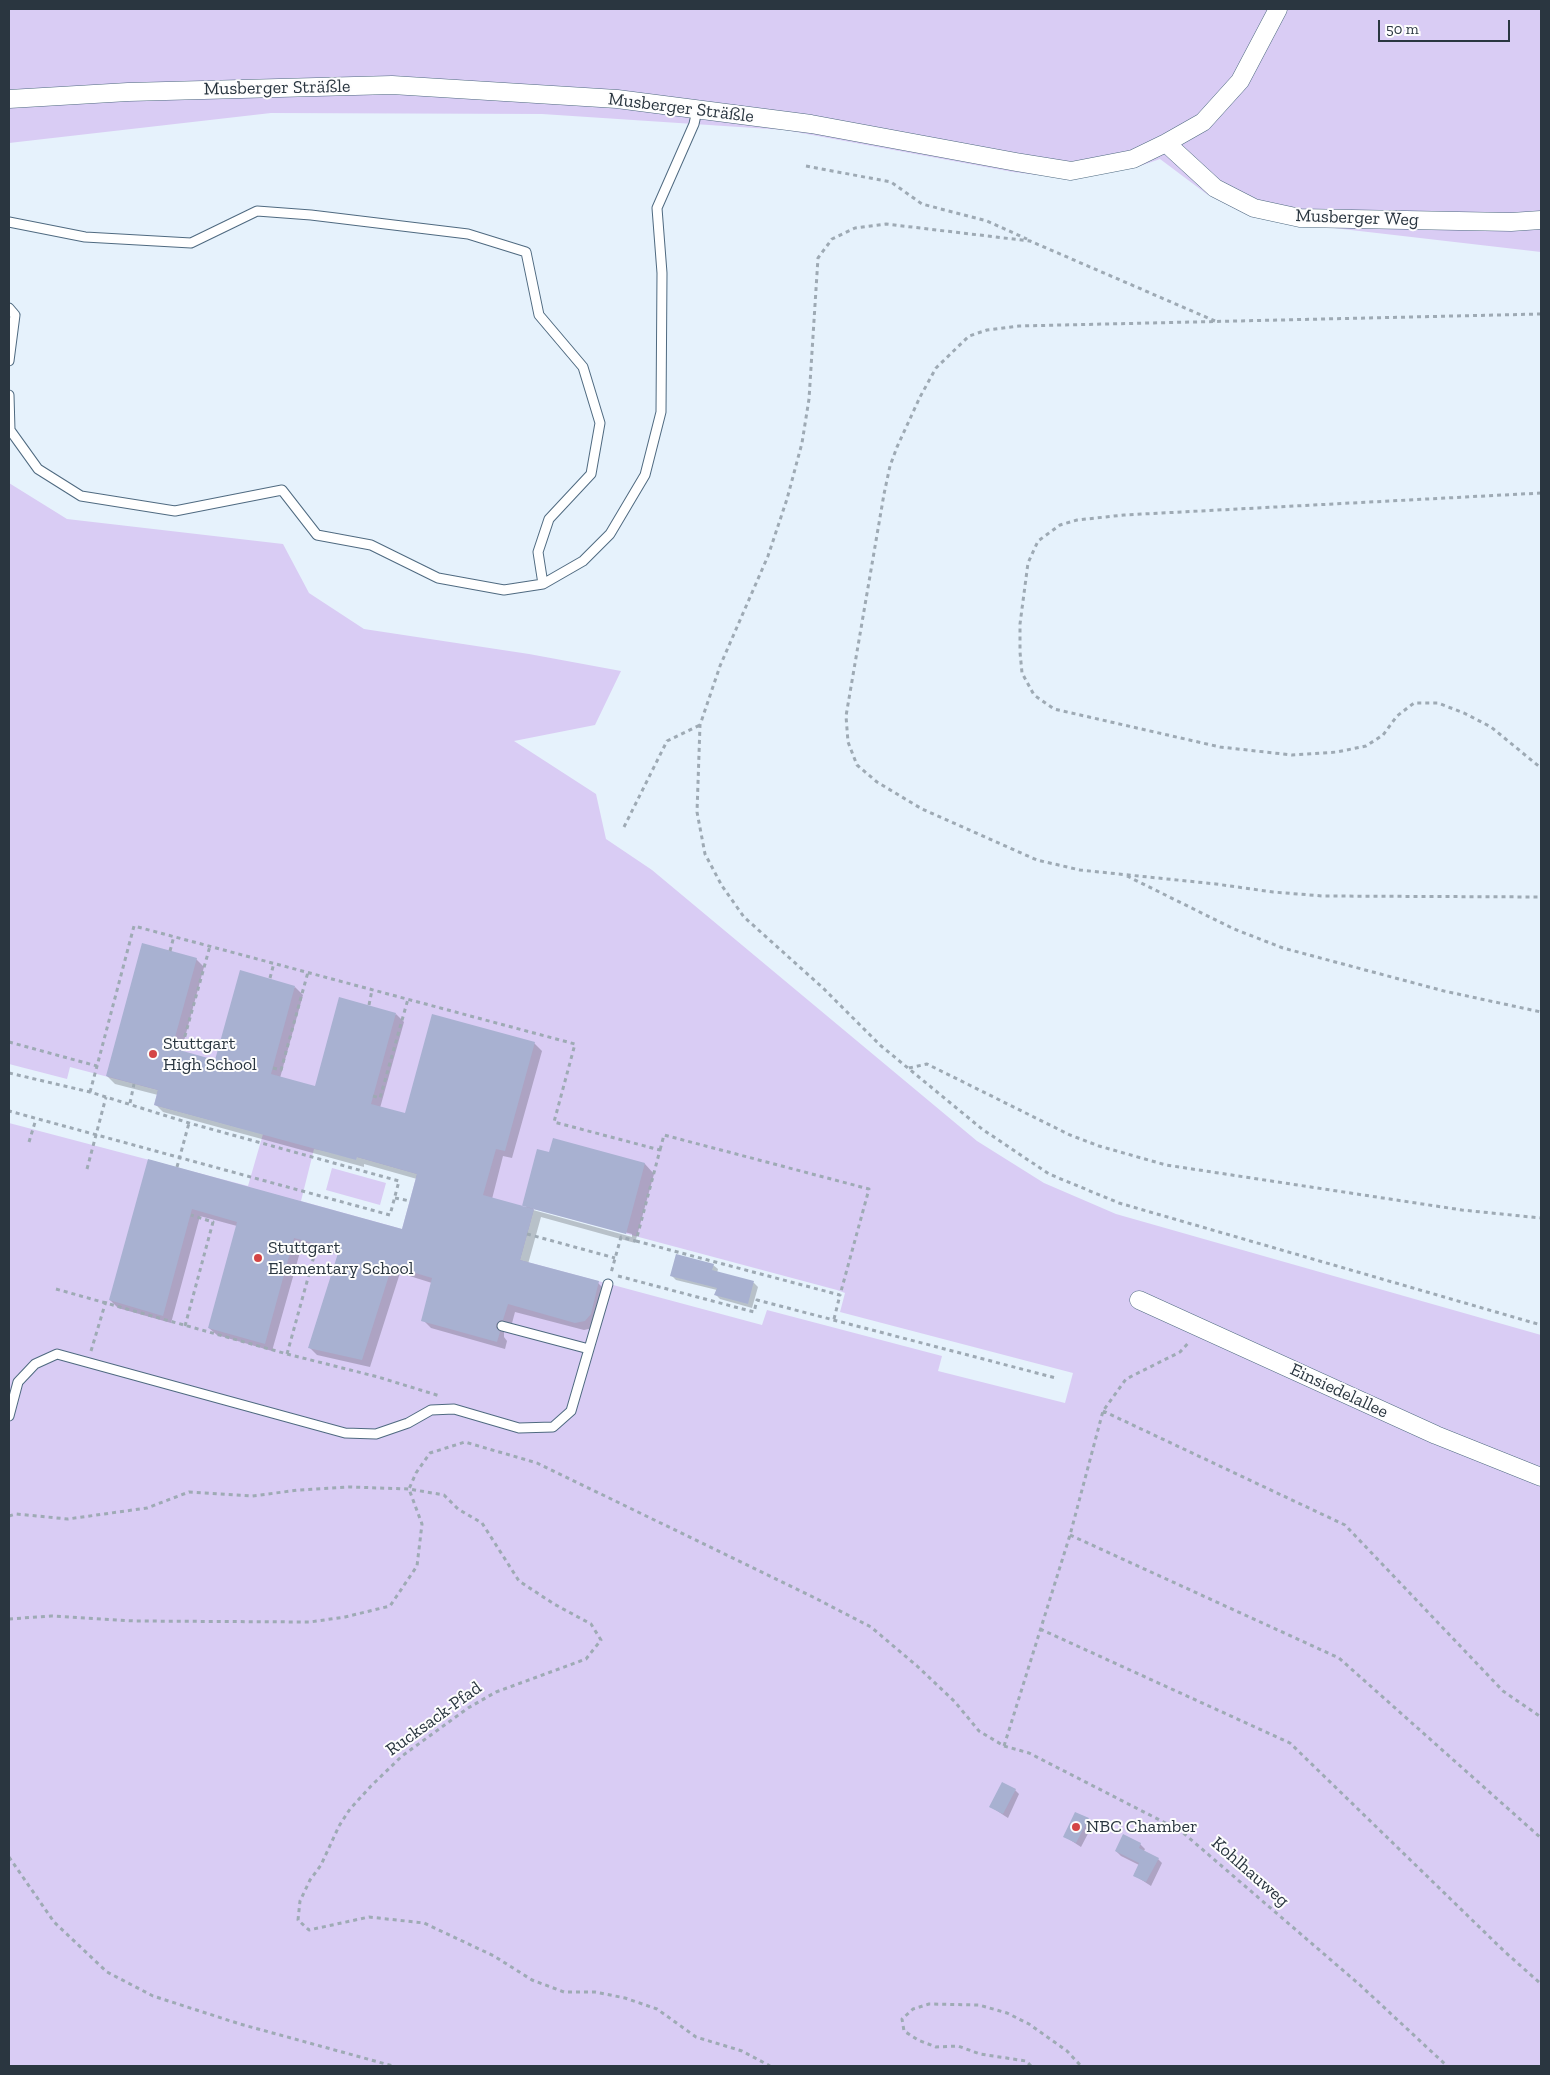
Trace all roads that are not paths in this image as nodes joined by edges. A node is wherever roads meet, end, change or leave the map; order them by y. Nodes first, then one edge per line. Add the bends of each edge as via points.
1 (1278, 9) edge
2 (9, 99) edge
3 (697, 110) junction
4 (1166, 143) junction
5 (1541, 220) edge
6 (9, 222) edge
7 (9, 308) edge
8 (9, 361) edge
9 (9, 396) edge
10 (543, 584) junction
11 (608, 1284) road end
12 (1140, 1300) dead end
13 (502, 1326) dead end
14 (589, 1349) junction
15 (9, 1416) edge
16 (1541, 1477) edge

1 - 4 street, Musberger Sträßle via 1240,81 1202,122
2 - 3 street, Musberger Sträßle via 128,92 392,85 616,99
3 - 4 street, Musberger Sträßle via 811,124 1071,170 1133,159
3 - 10 lane via 694,124 657,208 662,273 661,412 645,475 610,534 583,561
4 - 5 street, Musberger Weg via 1215,188 1254,208 1300,218
6 - 10 lane via 85,237 191,243 257,211 468,234 526,252 539,315 583,367 600,423 591,474 549,518 538,552
7 - 8 lane via 15,315
9 - 10 lane via 10,430 38,469 81,496 175,511 282,490 318,535 371,545 438,578 504,590
11 - 14 lane
12 - 16 street, Einsiedelallee via 1436,1435
13 - 14 lane
14 - 15 lane via 571,1411 553,1427 519,1428 454,1409 431,1410 408,1423 376,1434 345,1432 57,1354 35,1364 18,1382

